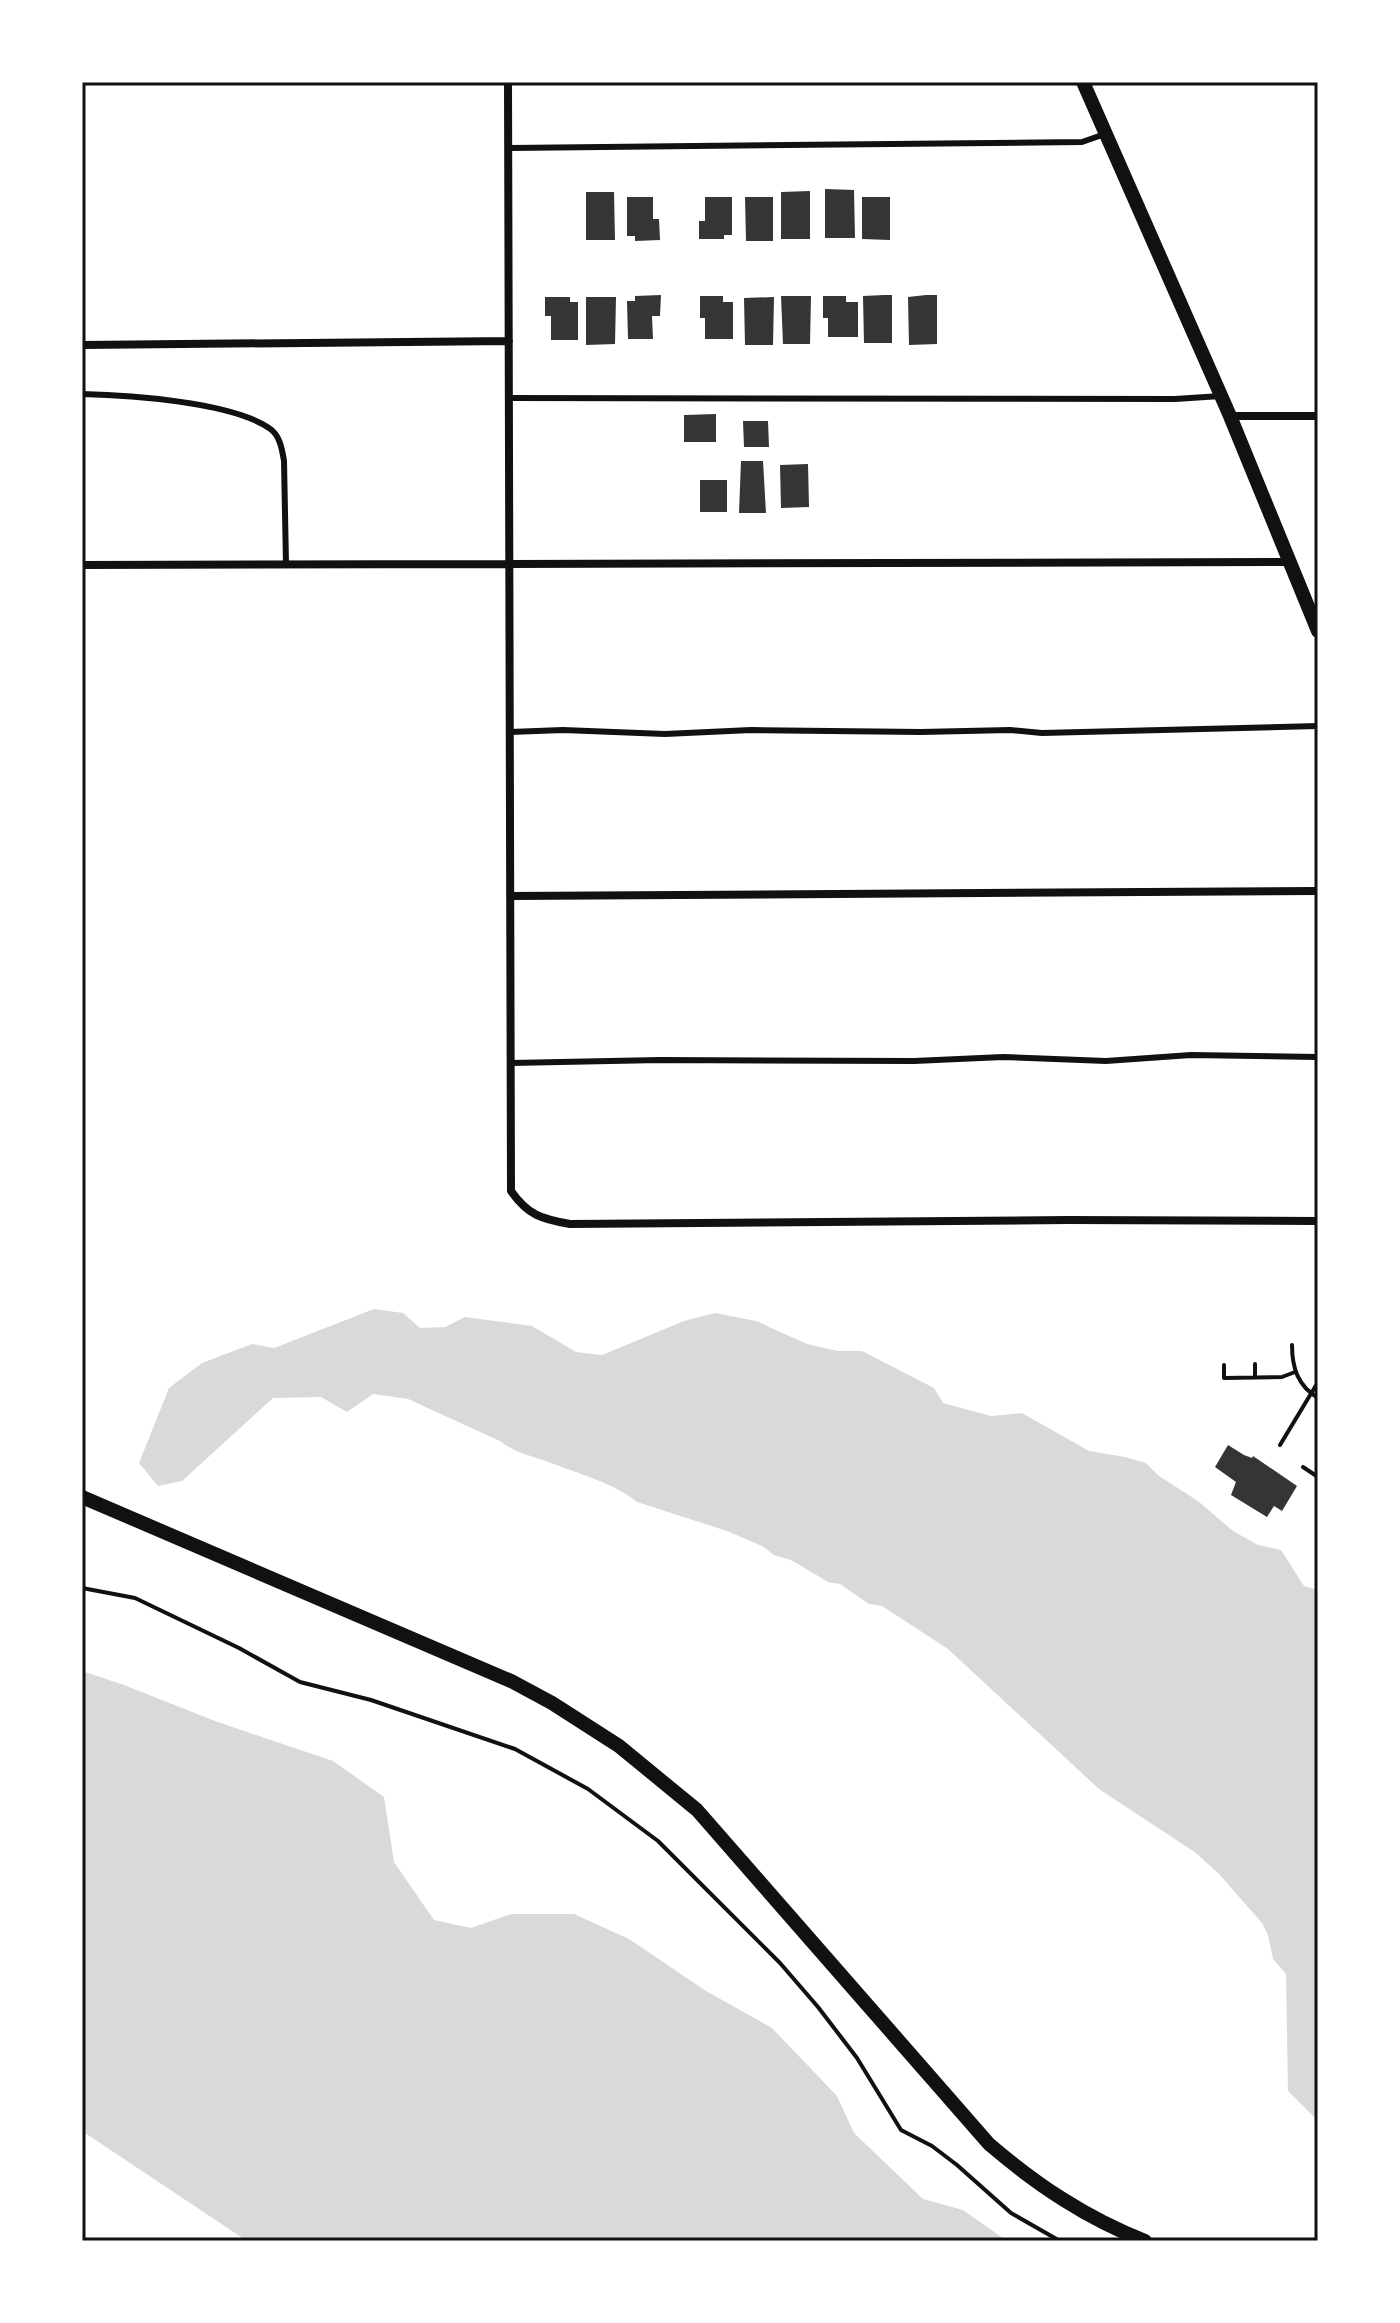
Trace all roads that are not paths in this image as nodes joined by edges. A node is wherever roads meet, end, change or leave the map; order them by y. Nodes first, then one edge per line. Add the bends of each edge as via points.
1 (508, 82) edge
2 (1083, 82) edge
3 (1106, 133) junction
4 (510, 148) junction
5 (509, 341) junction
6 (82, 345) edge
7 (82, 394) edge
8 (1221, 396) junction
9 (508, 398) junction
10 (1230, 416) junction
11 (1318, 416) edge
12 (1289, 562) junction
13 (286, 564) junction
14 (509, 564) junction
15 (82, 565) edge
16 (1318, 631) edge
17 (1318, 726) edge
18 (510, 732) junction
19 (1318, 891) edge
20 (510, 896) junction
21 (1318, 1057) edge
22 (511, 1063) junction
23 (1318, 1221) edge
24 (82, 1497) edge
25 (1145, 2241) edge

1 - 4 street
2 - 3 street
3 - 4 lane via 1082,142
3 - 8 street
4 - 5 street
5 - 6 street
5 - 9 street
7 - 13 lane via 182,403 241,415 272,429 284,461
8 - 9 lane
8 - 10 street
9 - 14 street
10 - 11 street
10 - 12 street
12 - 14 street
12 - 16 street
13 - 14 street
13 - 15 street
14 - 18 street
17 - 18 lane via 1042,733
18 - 20 street
19 - 20 street
20 - 22 street
21 - 22 lane
22 - 23 street via 511,1191 542,1219 570,1224
24 - 25 street via 511,1681 619,1746 697,1810 989,2144 1067,2203

